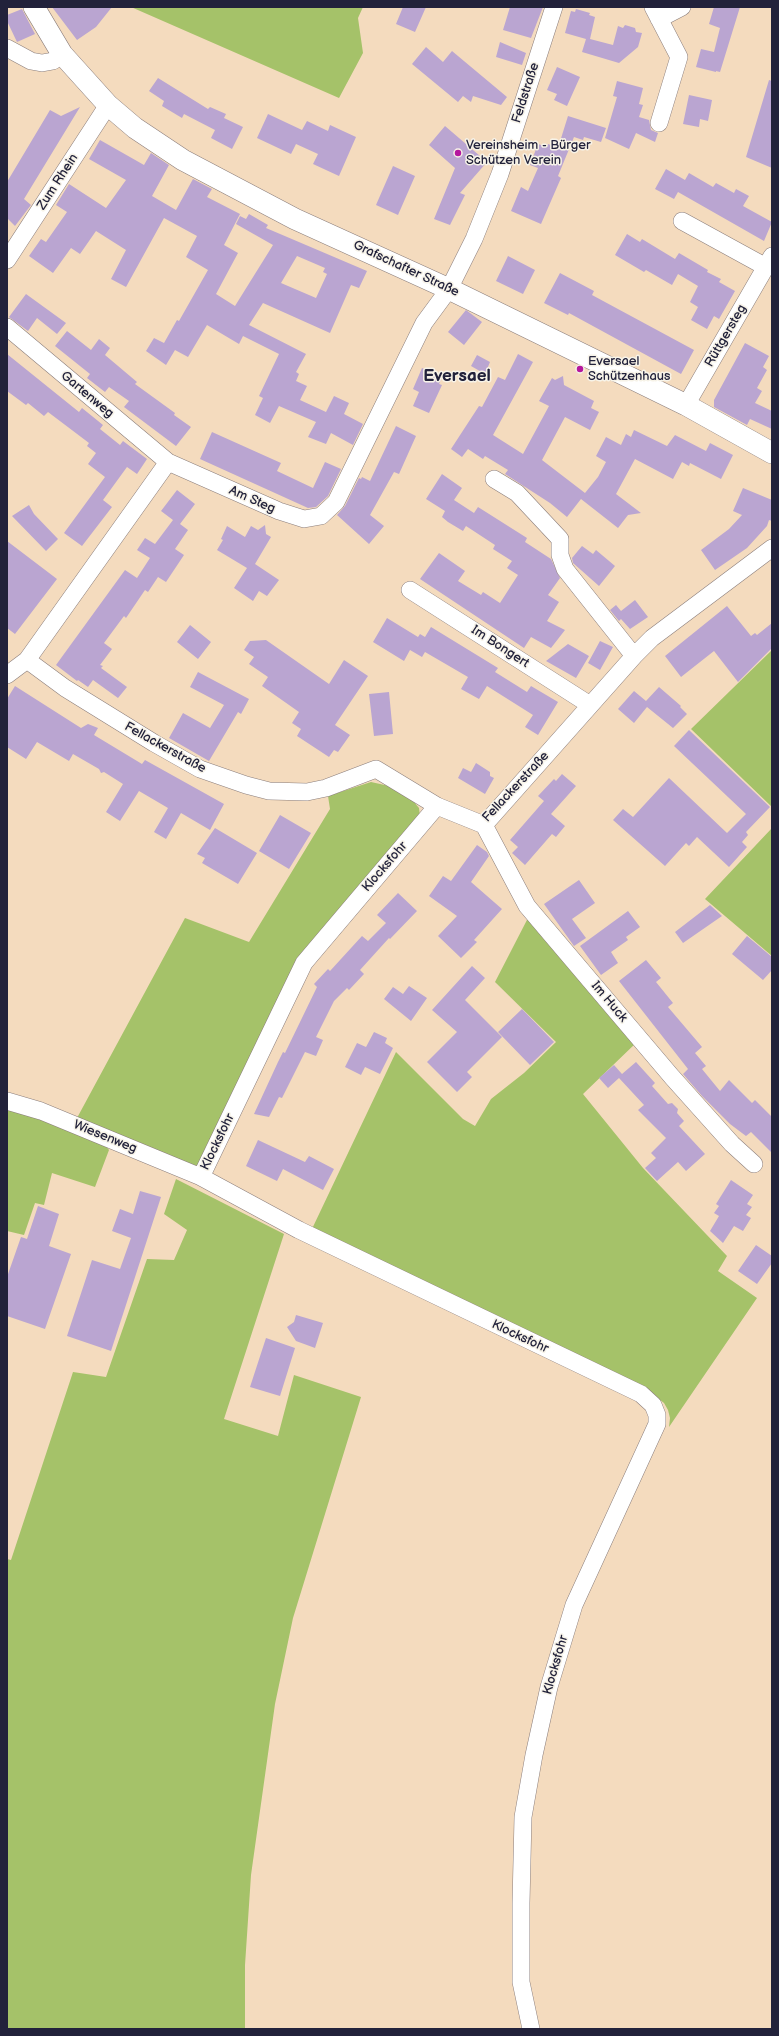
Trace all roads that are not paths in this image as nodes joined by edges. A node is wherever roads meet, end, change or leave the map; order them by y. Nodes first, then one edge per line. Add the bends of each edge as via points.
1 (34, 7) edge
2 (554, 7) edge
3 (682, 7) edge
4 (656, 13) edge
5 (7, 48) edge
6 (62, 54) junction
7 (108, 104) junction
8 (659, 123) dead end
9 (682, 221) dead end
10 (7, 260) edge
11 (769, 262) edge
12 (449, 289) junction
13 (7, 327) edge
14 (686, 405) junction
15 (772, 453) edge
16 (168, 462) junction
17 (494, 479) dead end
18 (772, 548) edge
19 (410, 590) dead end
20 (634, 656) junction
21 (28, 660) junction
22 (7, 675) edge
23 (590, 705) junction
24 (437, 806) junction
25 (484, 825) junction
26 (7, 1101) edge
27 (754, 1164) dead end
28 (201, 1177) junction
29 (530, 2029) edge

1 - 6 street, Grafschafter Straße
2 - 12 street, Feldstraße via 500,174 474,239
3 - 4 street
4 - 8 street via 679,57
5 - 6 street via 31,61 42,63 53,61
6 - 7 street, Grafschafter Straße
7 - 10 street, Zum Rhein
7 - 12 street, Grafschafter Straße via 135,128 183,160 295,219
9 - 11 street, Rüttgersteg
11 - 14 street, Rüttgersteg
12 - 14 street, Grafschafter Straße
12 - 16 street, Am Steg via 424,323 336,502 321,516 304,519 279,511
13 - 16 street, Gartenweg
14 - 15 street, Grafschafter Straße
16 - 21 street
17 - 20 street via 517,493 560,539 560,555 565,569
18 - 20 street, Fellackerstraße via 652,638
19 - 23 street, Im Bongert
20 - 23 street, Fellackerstraße
21 - 22 street
21 - 24 street, Fellackerstraße via 122,725 200,769 269,791 307,792 326,788 376,769
23 - 25 street, Fellackerstraße
24 - 25 street, Fellackerstraße
24 - 28 street, Klocksfohr via 304,963
25 - 27 street, Im Huck via 527,906 672,1077 732,1144
26 - 28 street, Wiesenweg via 41,1111
28 - 29 street, Klocksfohr via 299,1230 641,1394 653,1405 657,1415 658,1424 574,1605 549,1687 534,1754 523,1817 521,1903 521,1982

